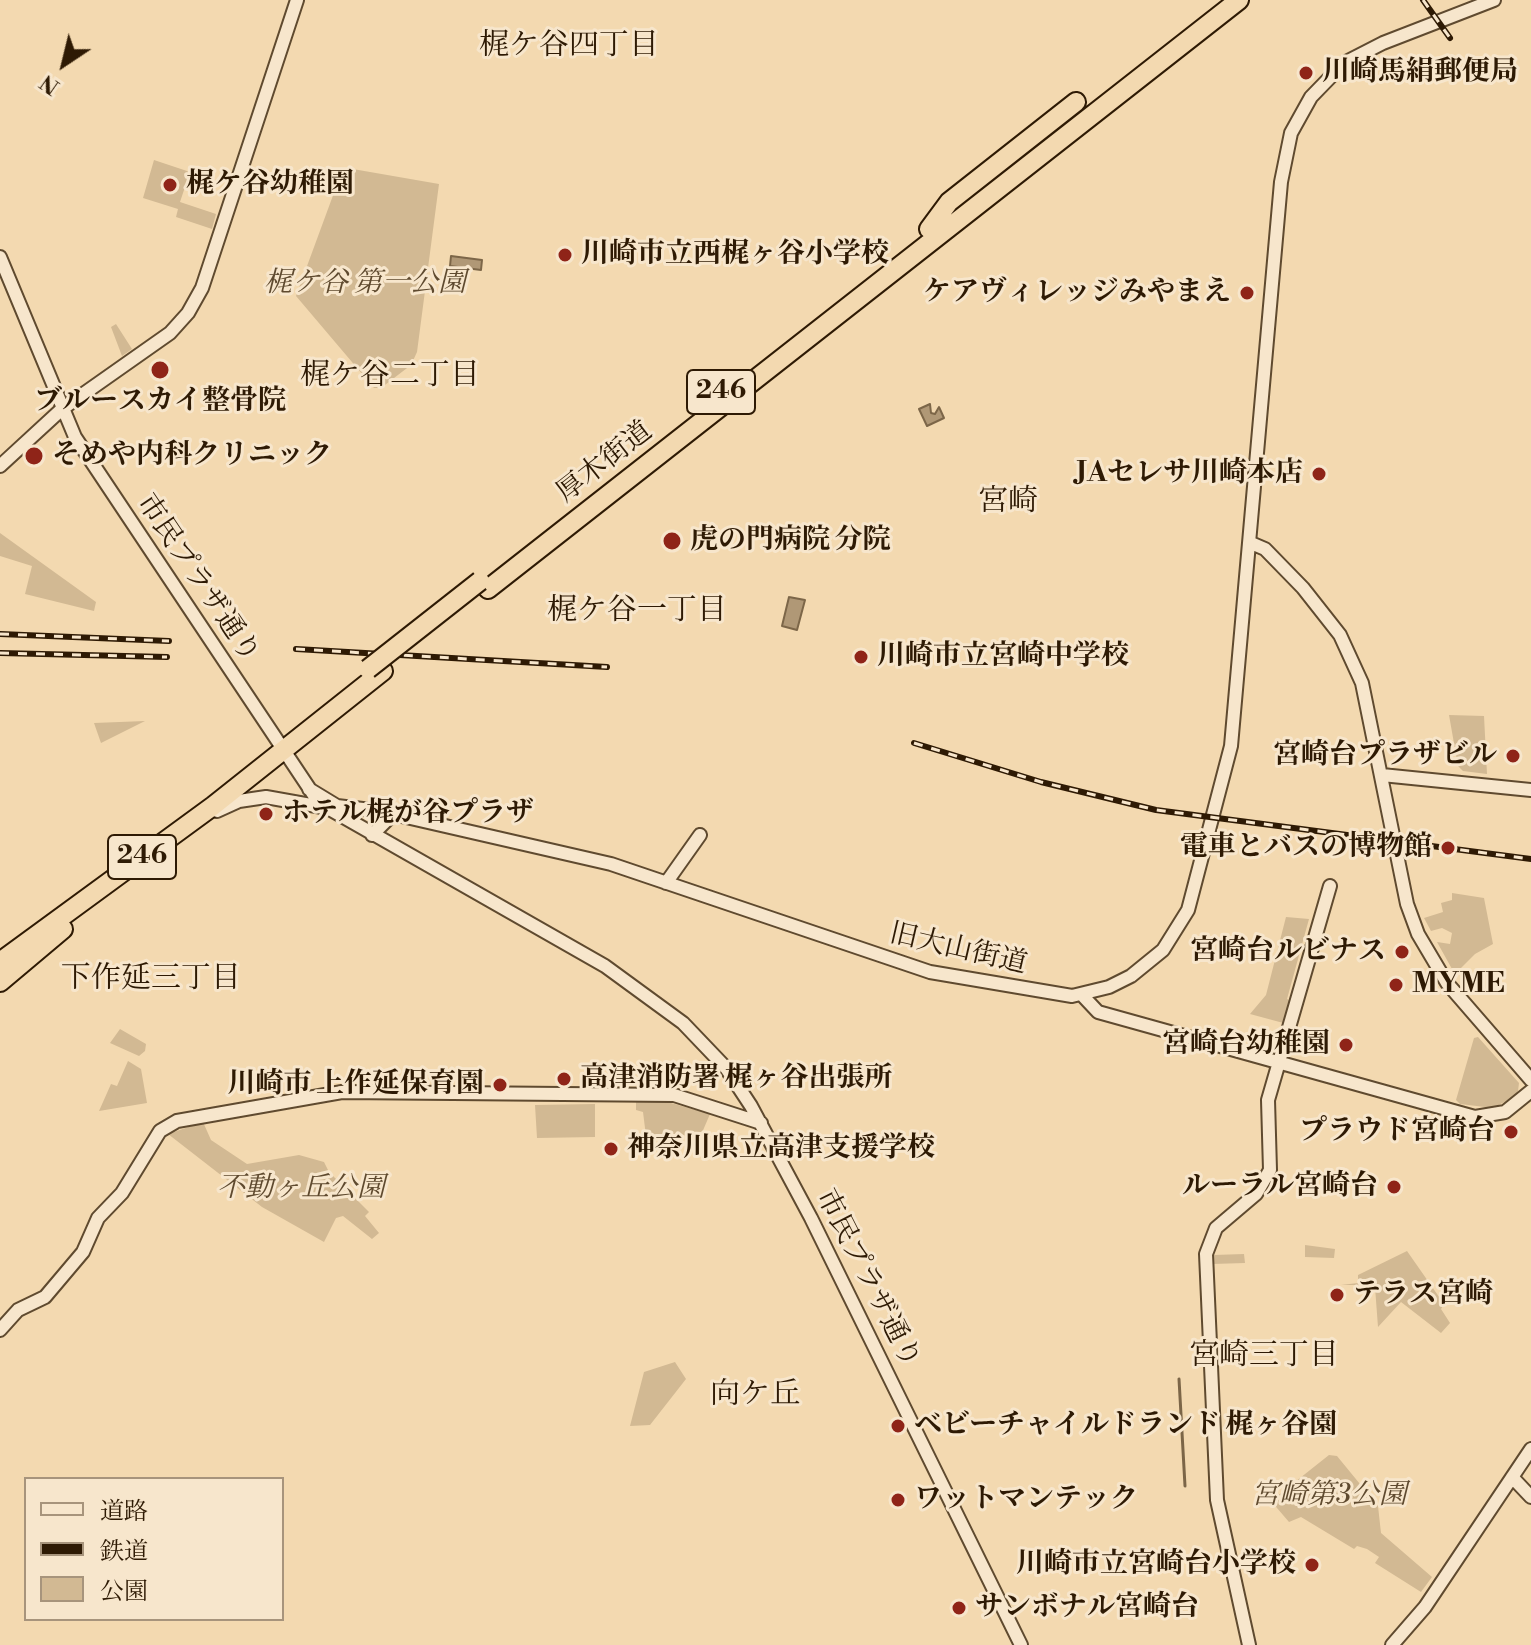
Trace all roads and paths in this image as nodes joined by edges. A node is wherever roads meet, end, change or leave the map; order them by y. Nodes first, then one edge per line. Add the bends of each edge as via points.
1 (297, 0) edge
2 (1221, 0) edge
3 (1239, 0) edge
4 (1253, 0) edge
5 (1494, 0) edge
6 (1076, 102) dead end
7 (965, 208) junction
8 (932, 233) junction
9 (0, 257) edge
10 (62, 409) junction
11 (0, 466) edge
12 (1251, 543) junction
13 (281, 746) junction
14 (1382, 775) junction
15 (309, 789) junction
16 (1531, 790) edge
17 (325, 809) junction
18 (392, 815) junction
19 (179, 830) junction
20 (372, 835) junction
21 (700, 835) dead end
22 (666, 883) junction
23 (1330, 886) dead end
24 (93, 894) junction
25 (0, 947) edge
26 (0, 962) edge
27 (0, 982) edge
28 (1103, 989) junction
29 (1082, 995) junction
30 (1113, 1015) junction
31 (1280, 1061) junction
32 (1531, 1080) edge
33 (1531, 1091) edge
34 (761, 1123) junction
35 (0, 1330) edge
36 (1531, 1449) edge
37 (1512, 1477) junction
38 (1531, 1497) edge
39 (1396, 1644) edge
40 (1021, 1645) edge
41 (1249, 1645) edge

1 - 10 street via 196,300 170,333
2 - 7 highway, 厚木街道 / 246
3 - 7 highway, 厚木街道 / 246
4 - 8 highway via 968,224
5 - 12 street via 1344,63 1311,97 1291,133 1281,182
6 - 8 highway via 949,202
7 - 8 highway, 厚木街道 / 246
8 - 13 highway, 厚木街道 / 246, bridge
9 - 10 street, 市民プラザ通り
10 - 11 street
10 - 13 street, 市民プラザ通り via 87,457
12 - 14 street via 1284,568 1340,635 1362,683
12 - 28 street via 1231,746 1191,901 1163,950 1131,976
13 - 15 street, 市民プラザ通り
13 - 19 highway, 厚木街道 / 246
13 - 25 highway, 厚木街道 / 246
14 - 16 street
14 - 32 street via 1407,904 1418,934 1447,983
15 - 17 street, 市民プラザ通り
15 - 18 street, 市民プラザ通り via 337,806
17 - 19 street, 市民プラザ通り via 278,797 251,798
17 - 20 street, 市民プラザ通り
18 - 20 street
18 - 22 street, 旧大山街道 via 596,860
19 - 24 highway, 厚木街道 / 246
20 - 34 street, 市民プラザ通り via 649,995 704,1042
21 - 22 street
22 - 29 street, 旧大山街道 via 930,972
23 - 31 street
24 - 26 highway, 厚木街道 / 246
24 - 27 highway, 246 via 64,928
28 - 29 street
28 - 30 street
29 - 30 street, 旧大山街道 via 1094,1010
30 - 31 street, 旧大山街道
31 - 33 street, 旧大山街道 via 1475,1117 1505,1112
31 - 41 street via 1268,1100 1270,1170 1256,1194 1216,1228 1206,1263 1217,1500
34 - 35 street via 674,1095 342,1092 177,1121 160,1131 122,1193 98,1218 83,1252 45,1297 18,1310
34 - 40 street, 市民プラザ通り
36 - 37 street
37 - 38 street
37 - 39 street

